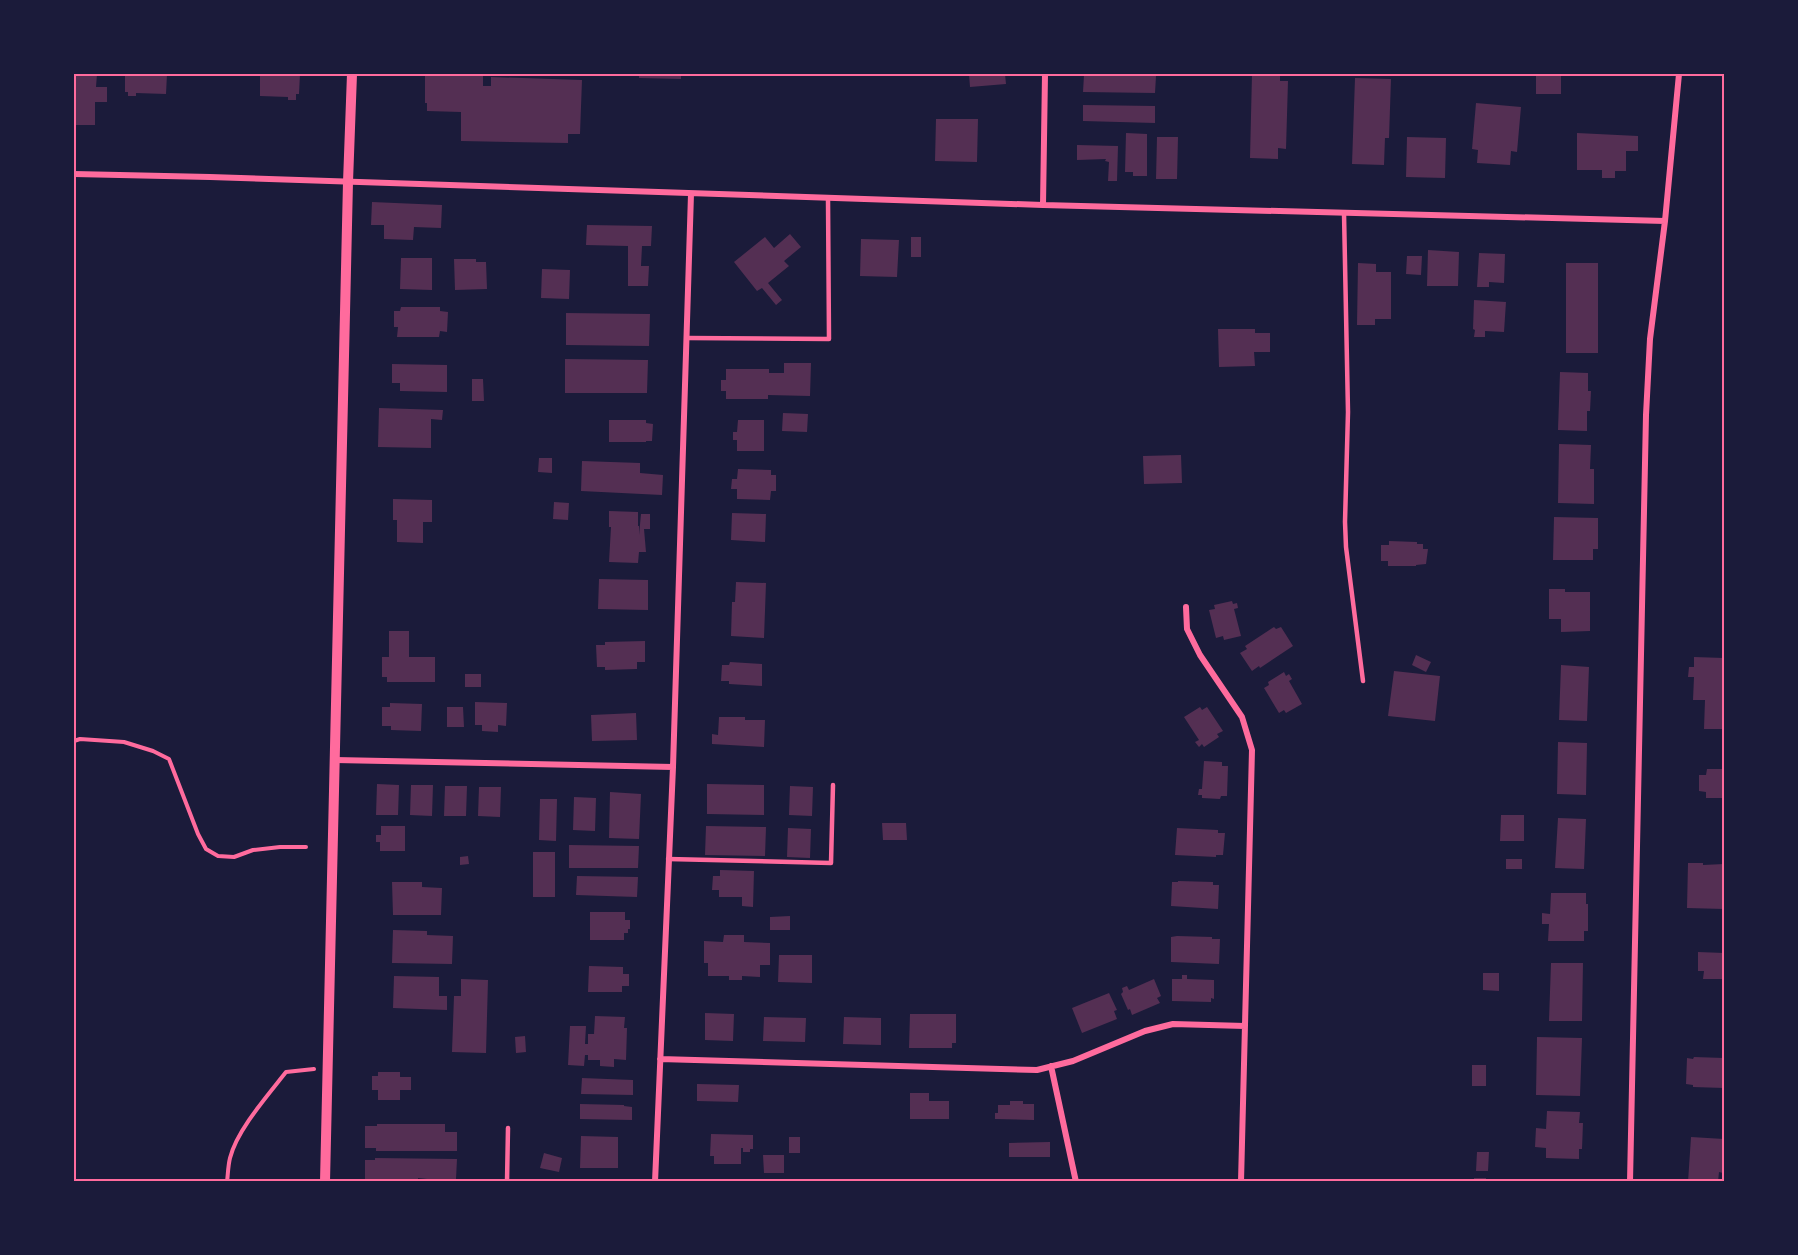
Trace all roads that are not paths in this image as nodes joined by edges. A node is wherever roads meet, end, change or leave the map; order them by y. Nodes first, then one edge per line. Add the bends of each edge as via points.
1 (352, 74) edge
2 (1045, 74) edge
3 (1679, 74) edge
4 (74, 174) edge
5 (348, 182) junction
6 (691, 194) junction
7 (828, 199) junction
8 (1043, 206) junction
9 (1344, 213) junction
10 (1665, 221) junction
11 (687, 338) junction
12 (1186, 607) dead end
13 (1363, 681) dead end
14 (335, 760) junction
15 (673, 767) junction
16 (833, 785) dead end
17 (668, 859) junction
18 (1245, 1026) junction
19 (660, 1059) junction
20 (1051, 1066) junction
21 (508, 1128) dead end
22 (325, 1182) edge
23 (507, 1182) edge
24 (655, 1182) edge
25 (1076, 1182) edge
26 (1241, 1182) edge
27 (1630, 1182) edge

1 - 5 street
2 - 8 street
3 - 10 street
4 - 5 street
5 - 6 street
5 - 14 street
6 - 7 street
6 - 11 street
7 - 8 street
7 - 11 lane via 830,339
8 - 9 street
9 - 10 street
9 - 13 lane via 1346,547
10 - 27 street via 1650,339 1646,416
11 - 15 street
12 - 18 street via 1188,629 1200,655 1242,717 1252,750
14 - 15 street
14 - 22 street
15 - 17 street
16 - 17 lane via 831,863
17 - 19 street
18 - 20 street via 1173,1024
18 - 26 street
19 - 20 street via 1037,1070
19 - 24 street
20 - 25 street
21 - 23 lane

